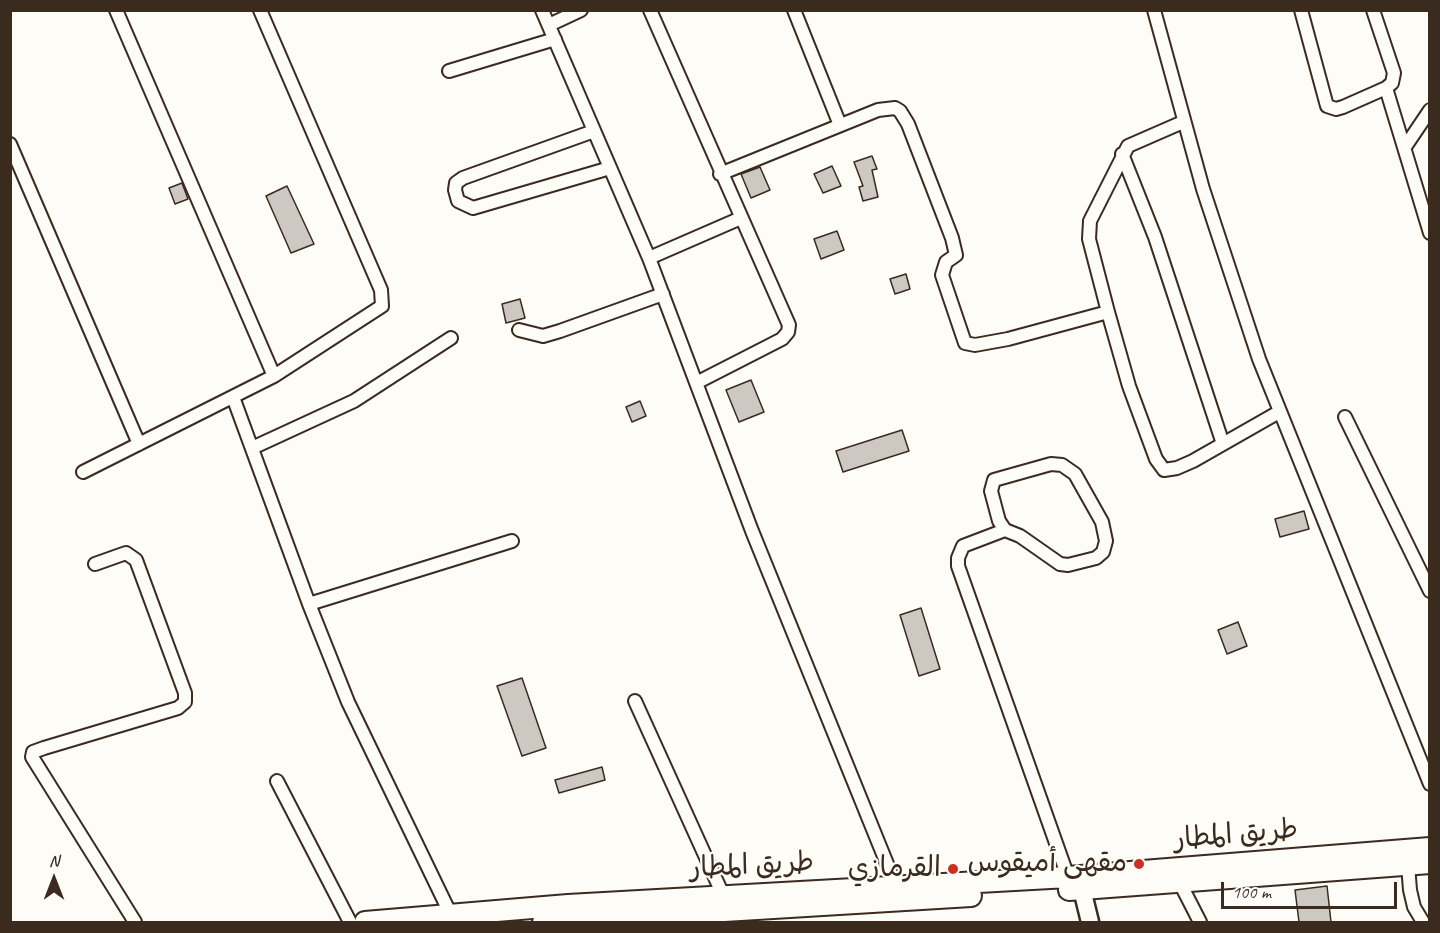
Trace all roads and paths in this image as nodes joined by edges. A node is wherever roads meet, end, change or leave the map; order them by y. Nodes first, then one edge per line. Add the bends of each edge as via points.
1 (116, 10) edge
2 (260, 10) edge
3 (542, 10) edge
4 (581, 10) edge
5 (650, 10) edge
6 (795, 10) edge
7 (1154, 10) edge
8 (1301, 10) edge
9 (1373, 10) edge
10 (549, 25) junction
11 (555, 39) junction
12 (449, 71) dead end
13 (1386, 88) junction
14 (1430, 110) edge
15 (1183, 122) junction
16 (840, 124) junction
17 (594, 131) junction
18 (10, 144) edge
19 (1405, 147) junction
20 (1122, 153) junction
21 (610, 168) junction
22 (720, 174) junction
23 (741, 218) junction
24 (1430, 233) edge
25 (649, 258) junction
26 (663, 294) junction
27 (1108, 312) junction
28 (519, 330) dead end
29 (451, 338) dead end
30 (274, 376) junction
31 (698, 382) junction
32 (233, 397) junction
33 (1279, 412) junction
34 (1345, 417) dead end
35 (139, 444) junction
36 (1223, 444) junction
37 (252, 448) junction
38 (83, 472) dead end
39 (1005, 530) junction
40 (512, 541) dead end
41 (94, 564) dead end
42 (1430, 591) edge
43 (309, 604) junction
44 (635, 701) dead end
45 (277, 782) dead end
46 (1430, 784) edge
47 (1430, 848) edge
48 (1430, 863) edge
49 (1408, 865) junction
50 (1076, 881) junction
51 (1180, 883) junction
52 (896, 886) junction
53 (723, 896) junction
54 (450, 913) junction
55 (569, 913) junction
56 (766, 916) edge
57 (135, 922) edge
58 (350, 922) edge
59 (365, 922) edge
60 (543, 922) edge
61 (1090, 922) edge
62 (1200, 922) edge
63 (1423, 922) edge

1 - 30 street
2 - 30 street via 384,303
3 - 10 street
4 - 10 street
5 - 22 street
6 - 16 street
7 - 15 street
8 - 13 street via 1327,106 1343,107
9 - 13 street via 1394,72 1392,83
10 - 11 street
11 - 12 street
11 - 17 street
13 - 19 street
14 - 19 street
15 - 20 street via 1128,146
15 - 33 street via 1235,291
16 - 22 street
16 - 27 street via 887,108 900,111 904,117 956,255 945,261 942,275 965,343 1008,339
17 - 21 street
17 - 21 street via 463,178 456,183 458,201 473,208
18 - 35 street
19 - 24 street
20 - 27 street via 1089,229
20 - 36 street via 1155,237
21 - 25 street
22 - 23 street
23 - 25 street
23 - 31 street via 788,318 788,332 771,346
25 - 26 street
26 - 28 street via 560,332 543,336
26 - 31 street
27 - 36 street via 1129,386 1161,467 1177,468
29 - 37 street via 337,410
30 - 32 street
31 - 52 street via 752,531
32 - 35 street
32 - 37 street
33 - 36 street
33 - 46 street
34 - 42 street
35 - 38 street
37 - 43 street
39 - 39 street via 991,491 994,480 1062,465 1075,474 1102,522 1106,541 1096,558 1068,565 1060,564
39 - 50 street via 963,546 958,566
40 - 43 street
41 - 57 street via 126,553 136,560 185,702 178,708 44,748 33,752 32,757
43 - 54 street via 357,722
44 - 53 street
45 - 58 street
47 - 50 main road, طريق المطار
48 - 49 main road, طريق المطار
49 - 51 main road, طريق المطار
49 - 63 street via 1414,907
50 - 51 main road, طريق المطار
50 - 52 main road, طريق المطار
50 - 56 main road, طريق المطار
50 - 61 street
51 - 62 street
52 - 53 main road, طريق المطار
53 - 55 main road, طريق المطار
54 - 55 main road, طريق المطار
54 - 59 main road, طريق المطار
55 - 56 main road, طريق المطار
55 - 60 main road, طريق المطار

